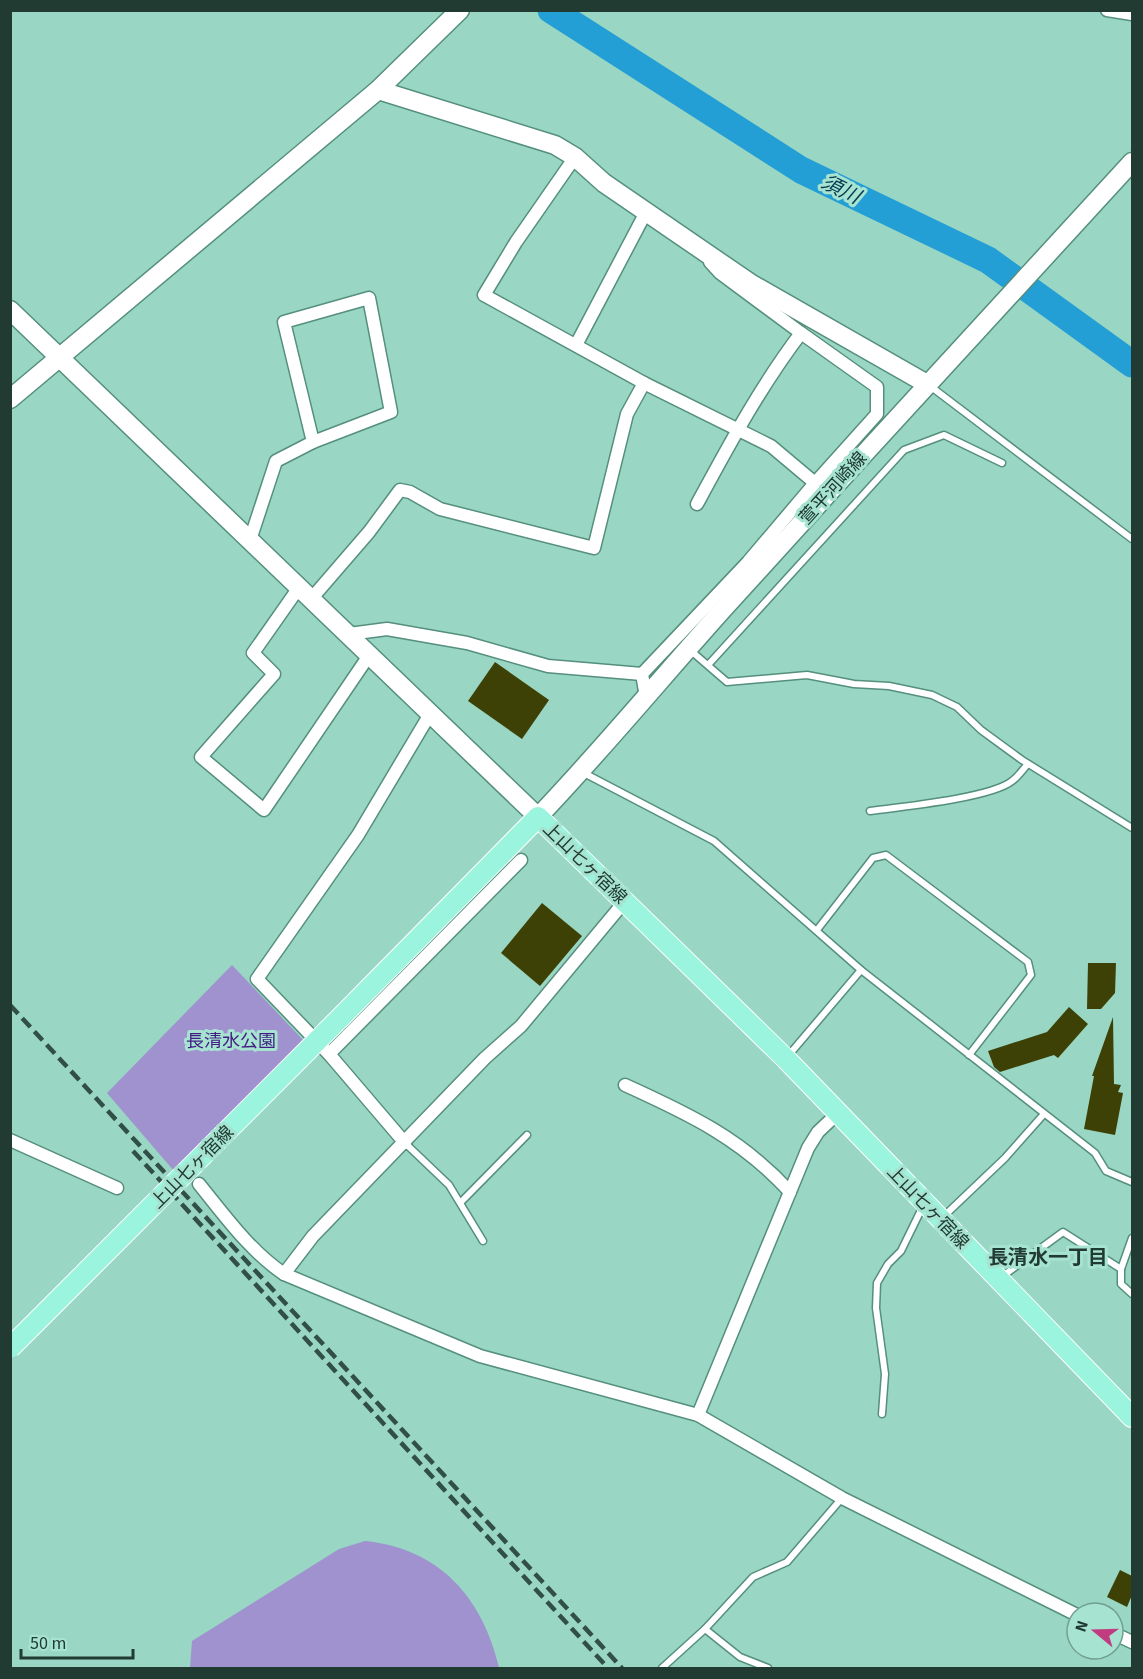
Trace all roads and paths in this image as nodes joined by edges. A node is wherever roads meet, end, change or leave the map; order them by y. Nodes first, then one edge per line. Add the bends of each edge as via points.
1 (1107, 10) edge
2 (452, 13) edge
3 (1132, 14) edge
4 (378, 90) junction
5 (575, 157) junction
6 (1132, 162) edge
7 (646, 212) junction
8 (699, 249) junction
9 (10, 310) edge
10 (801, 333) junction
11 (576, 345) junction
12 (61, 357) junction
13 (644, 383) junction
14 (927, 384) junction
15 (10, 399) edge
16 (738, 428) junction
17 (313, 442) junction
18 (1002, 463) dead end
19 (815, 483) junction
20 (698, 504) dead end
21 (1132, 539) edge
22 (250, 540) junction
23 (306, 592) junction
24 (349, 634) junction
25 (688, 648) junction
26 (370, 654) junction
27 (708, 665) junction
28 (642, 674) junction
29 (646, 697) junction
30 (430, 714) junction
31 (1028, 764) junction
32 (582, 771) junction
33 (870, 810) dead end
34 (537, 817) junction
35 (1132, 828) edge
36 (521, 860) dead end
37 (625, 901) junction
38 (817, 930) junction
39 (861, 970) junction
40 (329, 1054) junction
41 (969, 1054) junction
42 (786, 1059) junction
43 (625, 1085) dead end
44 (837, 1114) junction
45 (1044, 1114) junction
46 (527, 1135) dead end
47 (10, 1140) edge
48 (405, 1143) junction
49 (1132, 1182) edge
50 (199, 1184) dead end
51 (117, 1188) dead end
52 (790, 1192) junction
53 (461, 1202) junction
54 (925, 1203) junction
55 (940, 1219) junction
56 (1132, 1238) edge
57 (483, 1241) dead end
58 (1121, 1269) junction
59 (284, 1274) junction
60 (999, 1279) junction
61 (1132, 1294) edge
62 (10, 1348) edge
63 (882, 1414) dead end
64 (698, 1415) junction
65 (1132, 1417) edge
66 (842, 1498) junction
67 (1065, 1609) edge
68 (705, 1629) junction
69 (662, 1668) edge
70 (768, 1668) edge

1 - 3 street
2 - 4 street
4 - 5 street via 555,145
4 - 12 street
5 - 7 street
5 - 11 street via 484,295
6 - 14 street, 萱平河崎線
7 - 8 street
7 - 11 street
8 - 10 street via 720,273
8 - 14 street via 750,283
9 - 12 street
10 - 16 street via 769,375
10 - 19 street via 877,387 877,414
11 - 13 street
12 - 15 street
12 - 22 street
13 - 16 street
13 - 23 street via 627,414 594,548 440,509 400,490 369,532
14 - 21 lane
14 - 25 street, 萱平河崎線
16 - 19 street via 771,446
16 - 20 street
17 - 17 street via 391,412 369,298 284,322
17 - 22 street via 276,461
18 - 27 lane via 944,435 904,450
19 - 28 street via 748,562
22 - 23 street
23 - 24 street
23 - 26 street via 253,653 274,674 201,757 264,810
24 - 26 street
24 - 28 street via 387,629 467,643 548,666
25 - 27 lane
25 - 29 street, 萱平河崎線
26 - 30 street
27 - 31 lane via 726,681 807,675 933,695 957,707
28 - 29 street
29 - 32 street, 萱平河崎線
30 - 34 street
30 - 40 street via 358,835 257,979
31 - 33 lane via 998,789
31 - 35 lane
32 - 34 street, 萱平河崎線
32 - 38 lane via 714,841
34 - 37 main road, 上山七ヶ宿線
34 - 62 main road, 上山七ヶ宿線, bridge
36 - 40 street
37 - 42 main road, 上山七ヶ宿線
37 - 48 street via 521,1026 485,1058
38 - 39 lane
38 - 41 lane via 873,858 886,855 1028,962 1031,975
39 - 41 lane
39 - 42 lane
40 - 48 street
41 - 45 lane
42 - 44 main road, 上山七ヶ宿線
43 - 52 street via 741,1146
44 - 52 street via 813,1140
44 - 54 main road, 上山七ヶ宿線
45 - 49 lane via 1095,1153 1106,1171
45 - 55 lane via 1005,1158
46 - 53 lane
47 - 51 street
48 - 53 lane
48 - 59 street via 314,1236
50 - 59 street via 236,1230
52 - 64 street
53 - 57 lane
54 - 55 main road, 上山七ヶ宿線
54 - 63 lane via 901,1251 877,1283 876,1308 885,1374
55 - 60 main road, 上山七ヶ宿線
56 - 58 lane
58 - 60 lane via 1063,1232
58 - 61 lane via 1121,1284
59 - 64 street via 480,1356
60 - 65 main road, 上山七ヶ宿線
64 - 66 street
66 - 67 street
66 - 68 lane via 787,1562 753,1577
68 - 69 lane
68 - 70 lane via 740,1657

